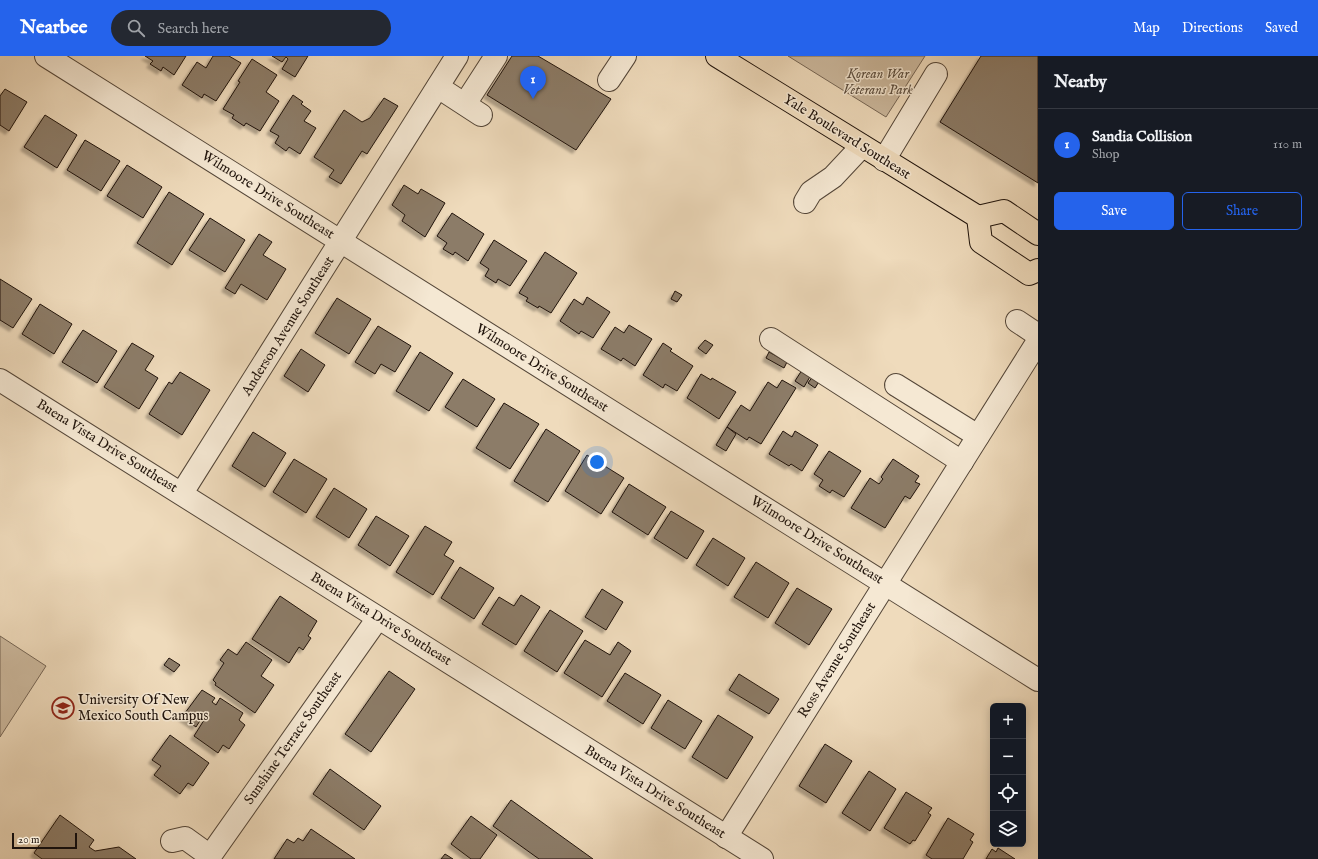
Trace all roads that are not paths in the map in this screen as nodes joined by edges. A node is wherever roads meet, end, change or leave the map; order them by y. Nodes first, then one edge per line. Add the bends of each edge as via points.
1 (46, 56) edge
2 (496, 56) edge
3 (625, 56) edge
4 (717, 56) edge
5 (448, 59) edge
6 (936, 74) dead end
7 (609, 80) dead end
8 (438, 87) junction
9 (862, 146) junction
10 (884, 160) junction
11 (805, 202) dead end
12 (978, 218) junction
13 (1038, 234) edge
14 (341, 241) junction
15 (1038, 270) edge
16 (1017, 322) dead end
17 (1038, 334) edge
18 (771, 339) dead end
19 (1038, 341) edge
20 (0, 380) edge
21 (896, 385) dead end
22 (978, 436) junction
23 (962, 462) junction
24 (182, 493) junction
25 (885, 583) junction
26 (378, 618) junction
27 (1038, 680) edge
28 (726, 837) junction
29 (172, 840) dead end
30 (209, 857) edge
31 (762, 859) edge

1 - 14 street, Wilmoore Drive Southeast
2 - 8 street via 473,109
3 - 7 street
4 - 9 main road, Yale Boulevard Southeast
5 - 8 street, Anderson Avenue Southeast
6 - 10 street
8 - 14 street, Anderson Avenue Southeast
9 - 10 main road, Yale Boulevard Southeast
9 - 11 street via 833,177 812,192
10 - 12 main road, Yale Boulevard Southeast
12 - 13 main road via 1004,211
12 - 15 main road via 981,242 1029,274
14 - 24 street, Anderson Avenue Southeast
14 - 25 street, Wilmoore Drive Southeast
16 - 17 street
18 - 23 street
19 - 22 street, Ross Avenue Southeast
20 - 24 street, Buena Vista Drive Southeast
21 - 22 street
22 - 23 street, Ross Avenue Southeast
23 - 25 street, Ross Avenue Southeast
24 - 26 street, Buena Vista Drive Southeast
25 - 27 street, Wilmoore Drive Southeast
25 - 28 street, Ross Avenue Southeast
26 - 28 street, Buena Vista Drive Southeast
26 - 30 street, Sunshine Terrace Southeast
28 - 31 street, Buena Vista Drive Southeast
29 - 30 street via 185,838

